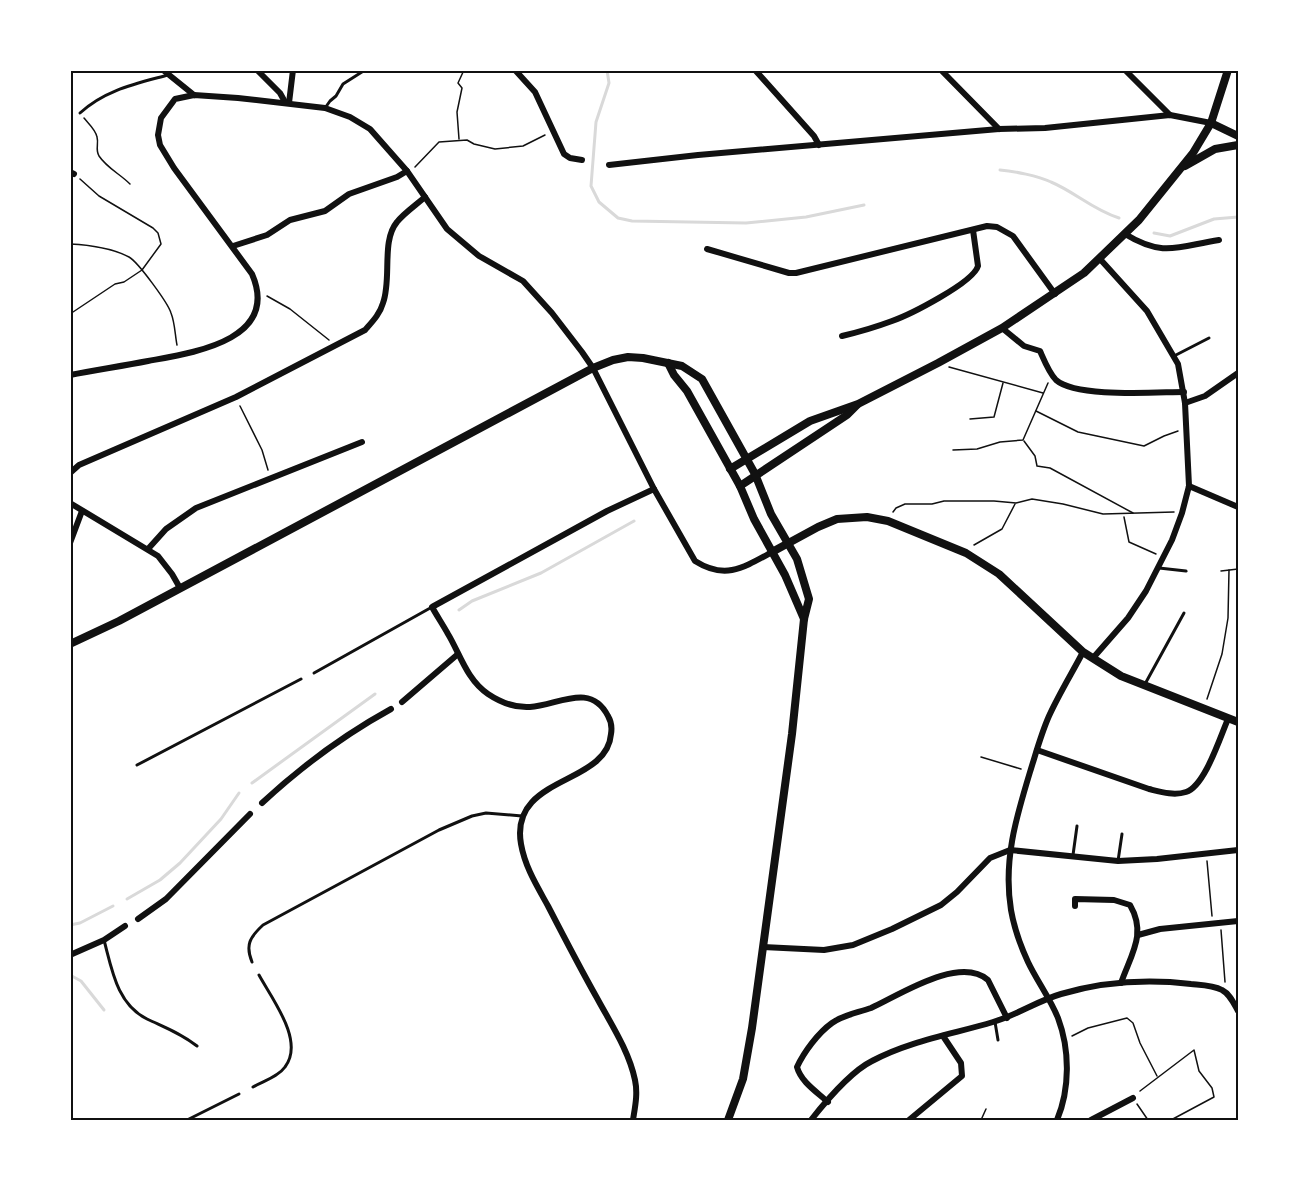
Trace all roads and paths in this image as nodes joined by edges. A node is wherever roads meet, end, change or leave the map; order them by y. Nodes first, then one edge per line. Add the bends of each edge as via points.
1 (257, 70) edge
2 (293, 70) edge
3 (365, 70) edge
4 (464, 70) edge
5 (515, 70) edge
6 (755, 70) edge
7 (941, 70) edge
8 (1125, 70) edge
9 (1228, 70) edge
10 (165, 73) edge
11 (194, 95) junction
12 (287, 102) junction
13 (325, 108) junction
14 (80, 113) joint
15 (1170, 115) junction
16 (1210, 123) junction
17 (999, 129) junction
18 (554, 130) junction
19 (1239, 136) edge
20 (459, 140) junction
21 (819, 145) junction
22 (1239, 145) edge
23 (582, 160) dead end
24 (609, 165) dead end
25 (1182, 168) junction
26 (407, 171) junction
27 (72, 173) edge
28 (130, 184) dead end
29 (425, 197) junction
30 (973, 230) junction
31 (1125, 234) junction
32 (1220, 240) dead end
33 (70, 244) edge
34 (233, 246) junction
35 (707, 249) dead end
36 (1100, 260) junction
37 (142, 270) junction
38 (258, 290) junction
39 (1055, 294) junction
40 (70, 314) edge
41 (1002, 327) junction
42 (842, 336) dead end
43 (1209, 338) dead end
44 (336, 346) junction
45 (179, 355) junction
46 (1174, 356) junction
47 (668, 363) junction
48 (938, 363) junction
49 (592, 368) junction
50 (1239, 373) edge
51 (1052, 374) junction
52 (70, 375) edge
53 (1003, 381) junction
54 (1044, 393) junction
55 (1184, 393) junction
56 (236, 397) junction
57 (1185, 403) junction
58 (858, 404) junction
59 (1035, 411) junction
60 (970, 419) dead end
61 (1187, 429) junction
62 (1023, 440) junction
63 (362, 442) dead end
64 (953, 450) dead end
65 (747, 458) junction
66 (730, 469) junction
67 (70, 473) edge
68 (755, 474) junction
69 (272, 478) junction
70 (740, 486) junction
71 (1189, 486) junction
72 (654, 489) junction
73 (70, 503) edge
74 (1016, 503) junction
75 (1239, 507) edge
76 (82, 511) junction
77 (1134, 513) junction
78 (1182, 513) junction
79 (1123, 515) junction
80 (888, 520) junction
81 (788, 542) junction
82 (70, 543) edge
83 (148, 549) junction
84 (772, 552) junction
85 (966, 553) junction
86 (1162, 557) junction
87 (1157, 568) junction
88 (1239, 569) edge
89 (1229, 570) junction
90 (1186, 571) dead end
91 (1221, 572) dead end
92 (180, 588) junction
93 (432, 607) junction
94 (1184, 613) dead end
95 (804, 619) junction
96 (70, 644) edge
97 (1083, 652) junction
98 (458, 654) junction
99 (1093, 658) junction
100 (314, 673) dead end
101 (301, 679) dead end
102 (1145, 684) junction
103 (402, 702) dead end
104 (391, 708) dead end
105 (1204, 709) junction
106 (1228, 719) junction
107 (1239, 722) edge
108 (1037, 750) junction
109 (981, 757) dead end
110 (137, 765) dead end
111 (1030, 771) junction
112 (262, 803) dead end
113 (250, 814) dead end
114 (522, 816) junction
115 (1077, 826) dead end
116 (1122, 834) dead end
117 (1010, 850) junction
118 (1239, 850) edge
119 (1206, 853) junction
120 (1073, 856) junction
121 (1118, 861) junction
122 (1075, 906) dead end
123 (138, 919) dead end
124 (1239, 921) edge
125 (1216, 923) junction
126 (125, 926) dead end
127 (1138, 935) junction
128 (104, 940) junction
129 (763, 947) junction
130 (70, 955) edge
131 (252, 962) dead end
132 (259, 975) dead end
133 (1120, 983) junction
134 (1226, 992) junction
135 (1049, 999) junction
136 (1239, 1011) edge
137 (1007, 1018) junction
138 (995, 1022) junction
139 (944, 1036) junction
140 (998, 1040) dead end
141 (1063, 1040) junction
142 (196, 1046) dead end
143 (1158, 1077) junction
144 (253, 1087) dead end
145 (239, 1094) dead end
146 (1133, 1098) junction
147 (828, 1102) junction
148 (986, 1109) dead end
149 (187, 1120) edge
150 (633, 1120) edge
151 (728, 1120) edge
152 (811, 1120) edge
153 (909, 1120) edge
154 (981, 1120) edge
155 (1057, 1120) edge
156 (1091, 1120) edge
157 (1148, 1120) edge
158 (1171, 1120) edge

1 - 12 street
2 - 12 street
3 - 13 lane via 343,84
4 - 20 path via 458,83 462,88 457,112
5 - 18 street via 535,92
6 - 21 street
7 - 17 street
8 - 15 street
9 - 16 street
10 - 11 street
10 - 14 lane via 115,90
11 - 12 street
11 - 34 street via 175,99 166,110 159,127 160,145
12 - 13 street
13 - 26 street via 370,129
14 - 28 path via 98,138 98,155
15 - 16 street
15 - 17 street
16 - 19 street
16 - 25 street
17 - 21 street
18 - 20 path via 523,146 495,149
18 - 23 street via 564,154
20 - 26 path via 439,142
21 - 24 street
22 - 25 street via 1215,149
25 - 31 street
26 - 29 street
26 - 34 street via 349,194 325,211 290,220 267,235
27 - 37 path via 99,196 158,233 159,249
29 - 44 street via 396,222 389,238 388,284 375,318 365,330
29 - 49 street via 462,243 523,281
30 - 35 street via 796,273
30 - 39 street via 997,227 1013,236
30 - 42 street via 978,266 967,281 901,318
31 - 32 street via 1159,248
31 - 36 street
33 - 37 path via 111,250 131,258
34 - 38 street
36 - 39 street
36 - 46 street via 1147,311
37 - 40 path
37 - 45 path via 171,311
38 - 44 path via 290,309
38 - 45 street via 254,315 236,336 204,350
39 - 41 street
41 - 48 street
41 - 51 street via 1024,346 1040,351
43 - 46 lane
44 - 56 street
45 - 52 street
46 - 55 street
47 - 49 street via 628,357
47 - 65 street via 682,366 702,380
47 - 66 street
48 - 53 path
48 - 58 street
49 - 72 street
49 - 92 street
50 - 57 street via 1205,396
51 - 54 path
51 - 55 street via 1063,384 1096,392
53 - 54 path
53 - 60 path via 993,417
54 - 59 path
55 - 57 street
56 - 67 street via 101,454
56 - 69 path
57 - 61 street
58 - 65 street via 810,421
58 - 68 street
59 - 61 path via 1078,432 1144,446
59 - 62 path
61 - 71 street
62 - 64 path
62 - 77 path via 1037,465 1050,468
63 - 69 street
65 - 66 street
65 - 68 street
66 - 70 street
68 - 70 street
68 - 81 street via 771,514
69 - 83 street via 196,508 166,529
70 - 84 street
71 - 75 street
71 - 78 street
72 - 84 street via 685,548 694,561 706,568 730,571
72 - 93 street
73 - 76 street
74 - 79 path via 1032,499
74 - 80 path via 905,504 896,508
74 - 85 path via 1002,530
76 - 82 street
76 - 83 street
77 - 78 path
77 - 79 path
78 - 86 street
79 - 86 path via 1129,542
80 - 81 street via 837,519
80 - 85 street
81 - 84 street
81 - 95 street via 809,599
83 - 92 street via 165,563
84 - 95 street
85 - 97 street via 999,574
86 - 87 street
87 - 90 lane
87 - 99 street via 1128,618
88 - 89 path
89 - 91 path
89 - 105 path via 1222,654
92 - 96 street
93 - 98 street
93 - 100 lane
94 - 102 lane
95 - 129 street
97 - 99 street
97 - 108 street via 1049,715
98 - 103 street
98 - 114 street via 472,679 500,701 533,707 578,697 601,706 608,717 612,729 607,750 583,770 539,795
99 - 102 street via 1121,676
101 - 110 lane
102 - 105 street
104 - 112 street via 323,750
105 - 106 street
106 - 107 street
106 - 108 street via 1198,783 1193,789 1178,793 1149,789
108 - 111 street
109 - 111 path
111 - 117 street
113 - 123 street via 166,898
114 - 131 lane via 472,816 263,925 250,942
114 - 150 street via 520,843 530,873 631,1065 636,1082
115 - 120 lane
116 - 121 lane
117 - 120 street
117 - 129 street via 990,858 941,905 853,945 824,950
117 - 135 street via 1010,894 1016,928 1028,962
118 - 119 street
119 - 121 street
119 - 125 path
120 - 121 street
122 - 127 street via 1075,899 1124,902 1135,913
124 - 125 street
125 - 127 street
125 - 134 path via 1225,962
126 - 128 street
127 - 133 street
128 - 130 street
128 - 142 lane via 116,984 132,1009
129 - 151 street via 747,1063
132 - 144 lane via 284,1019 292,1049 282,1071
133 - 134 street via 1179,983
133 - 135 street
134 - 136 street
135 - 137 street
135 - 141 street
137 - 138 street
137 - 147 street via 988,980 982,975 958,973 916,984 871,1008 845,1016 819,1036 797,1067 805,1081
138 - 139 street
138 - 140 lane
139 - 147 street via 870,1062
139 - 153 street via 961,1063 962,1076
141 - 143 path via 1088,1028 1127,1018 1134,1023
141 - 155 street via 1066,1082
143 - 146 path
143 - 158 path via 1194,1050 1199,1071 1212,1089 1214,1097
145 - 149 lane
146 - 156 street
146 - 157 path
147 - 152 street
148 - 154 path

